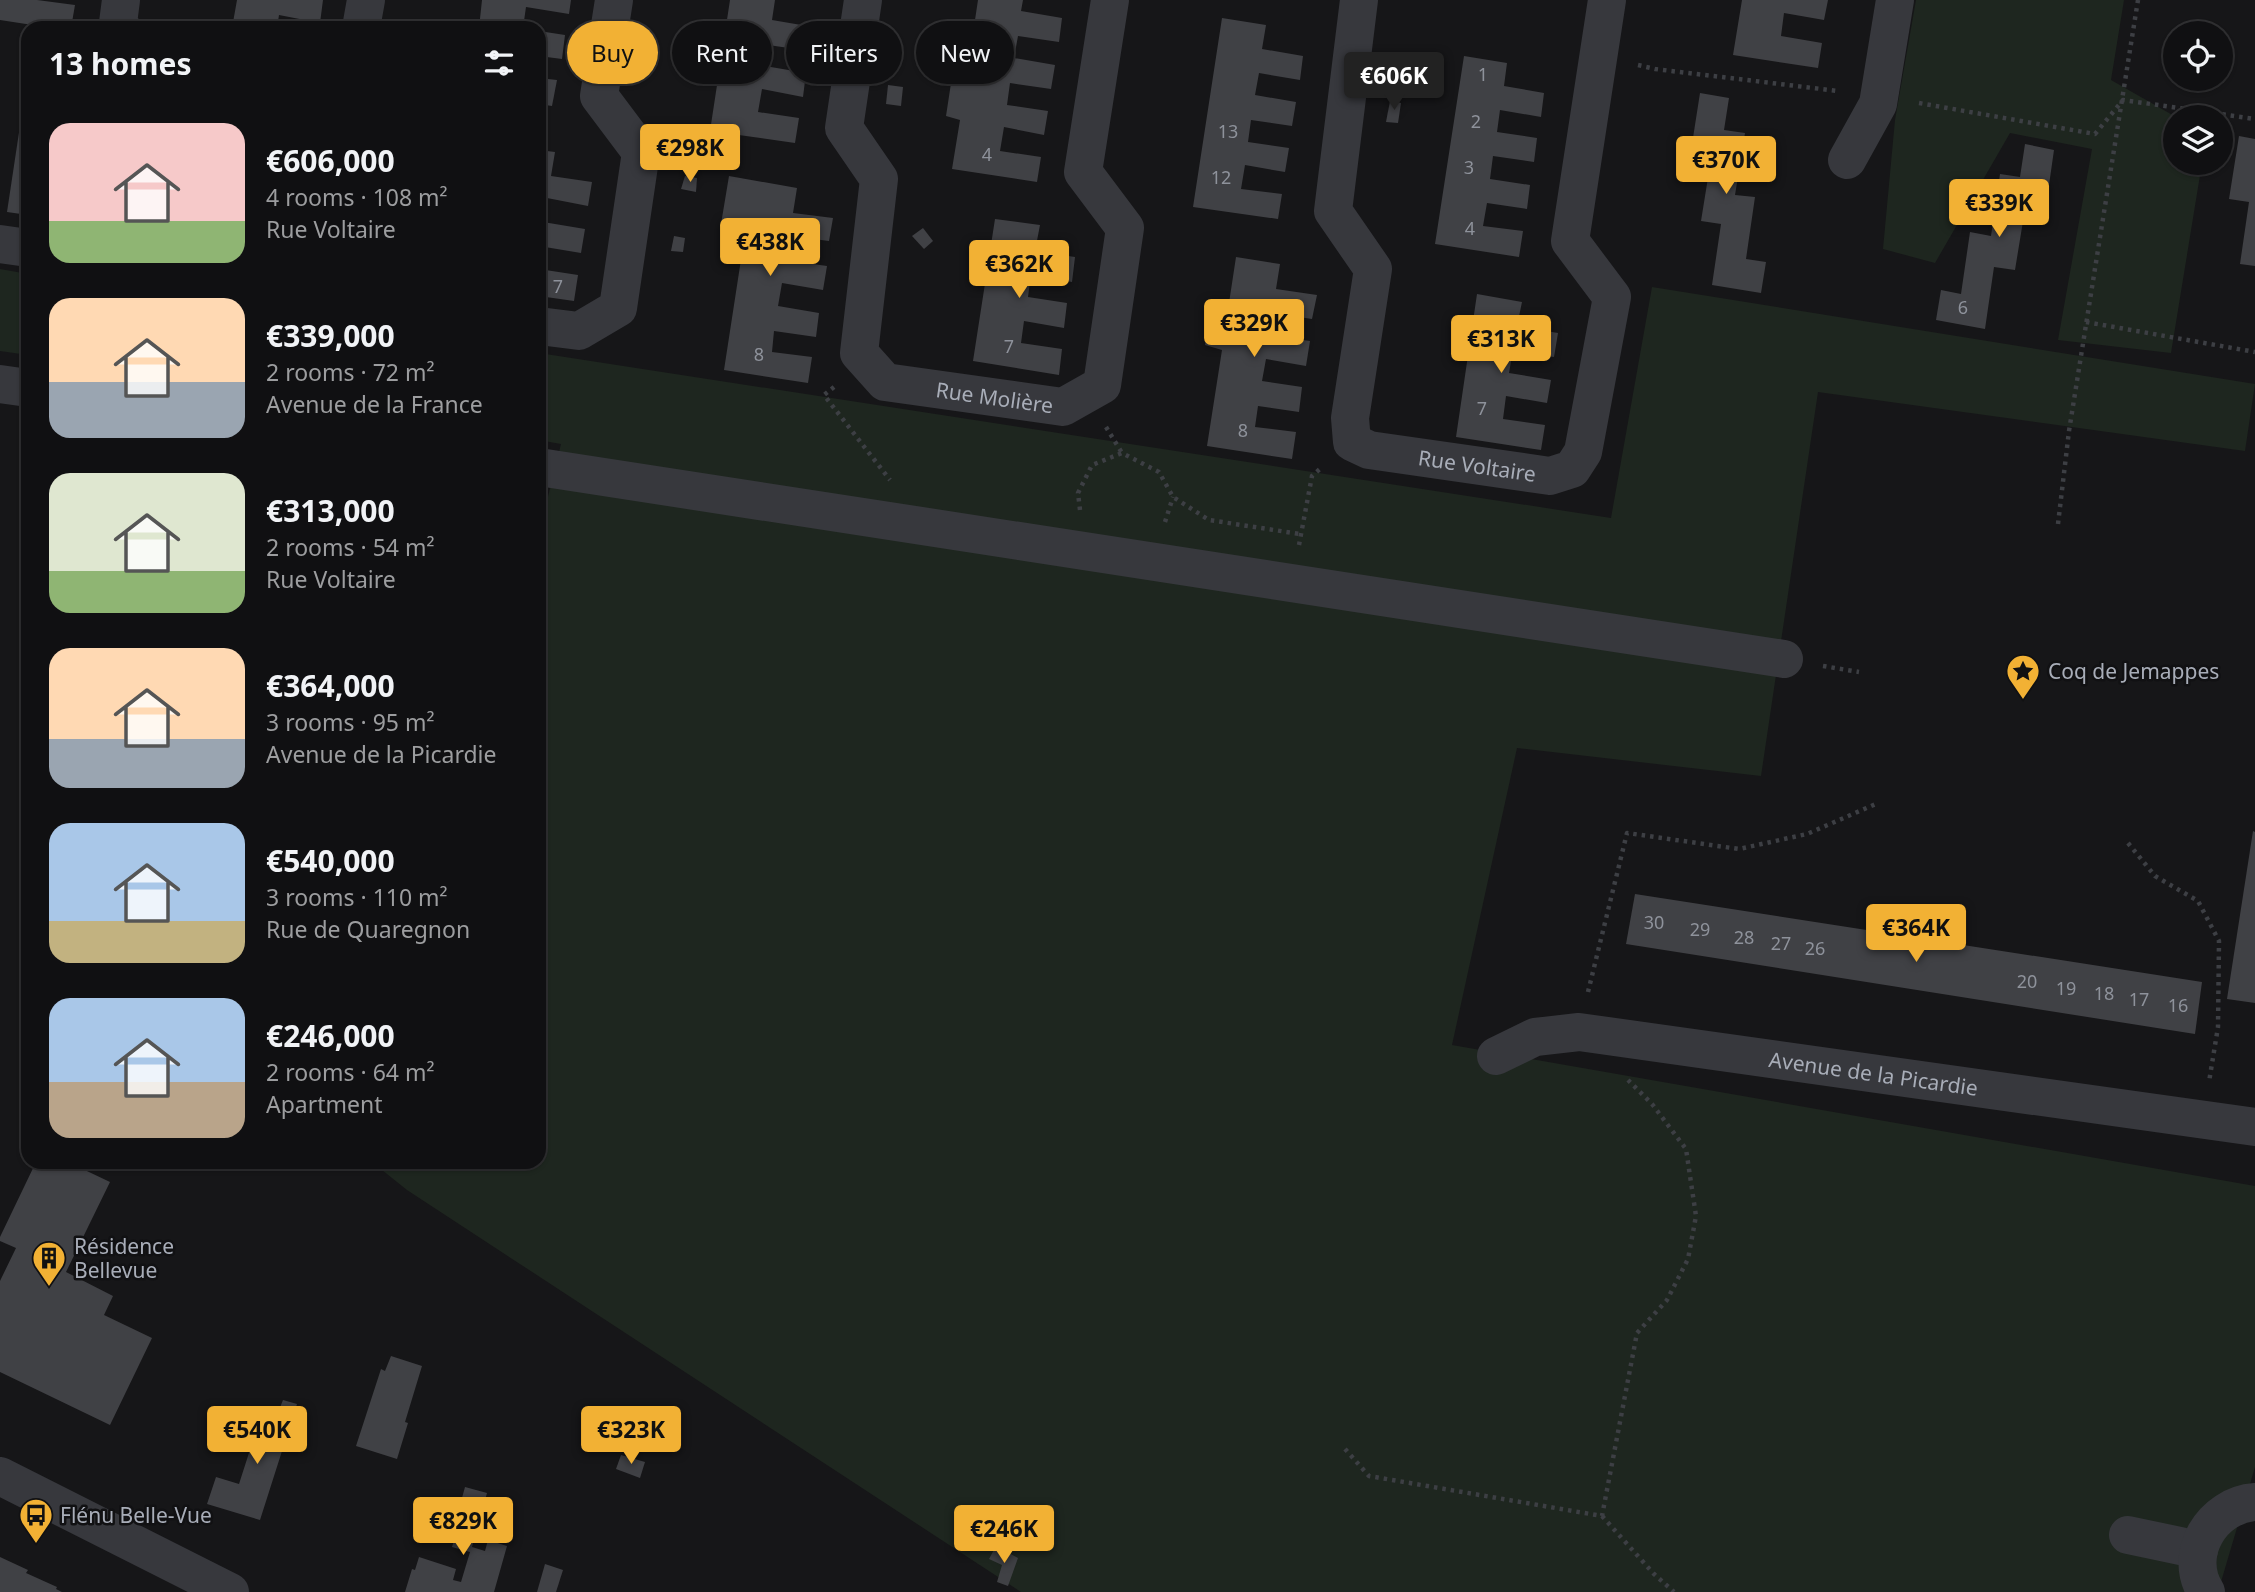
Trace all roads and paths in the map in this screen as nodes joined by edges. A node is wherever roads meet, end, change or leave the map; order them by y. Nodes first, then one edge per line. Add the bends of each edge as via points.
1 (121, 0) edge
2 (366, 0) edge
3 (614, 0) edge
4 (863, 0) edge
5 (1110, 0) edge
6 (1359, 0) edge
7 (1607, 0) edge
8 (1895, 0) edge
9 (2138, 0) edge
10 (118, 21) edge
11 (363, 21) edge
12 (1655, 69) dead end
13 (1878, 96) junction
14 (2123, 100) junction
15 (2255, 119) edge
16 (1847, 160) dead end
17 (0, 244) edge
18 (21, 247) edge
19 (2086, 323) junction
20 (546, 327) edge
21 (2255, 352) edge
22 (866, 361) junction
23 (0, 384) edge
24 (21, 387) edge
25 (1352, 442) junction
26 (546, 468) edge
27 (2058, 524) dead end
28 (928, 527) junction
29 (1300, 534) junction
30 (1104, 554) junction
31 (1295, 584) junction
32 (1784, 659) dead end
33 (1878, 803) dead end
34 (2128, 843) dead end
35 (1578, 1032) junction
36 (1496, 1056) dead end
37 (2203, 1120) junction
38 (2255, 1127) edge
39 (1345, 1449) dead end
40 (0, 1476) edge
41 (2254, 1502) edge
42 (1602, 1516) junction
43 (2128, 1535) dead end
44 (2199, 1550) junction
45 (230, 1592) edge
46 (1674, 1592) edge
47 (2206, 1592) edge

1 - 10 street
2 - 11 street
3 - 20 street via 599,96 641,152 618,308 579,331
4 - 22 street via 844,128 879,179 859,353
5 - 22 street, Rue Molière via 1083,172 1125,228 1102,385 1063,407 885,382
6 - 25 street via 1333,211 1373,269 1350,418
7 - 25 street, Rue Voltaire via 1570,241 1612,297 1583,452 1572,469 1550,476 1369,450
8 - 13 street
9 - 14 path
12 - 13 path
13 - 14 path via 2095,134
13 - 16 street
14 - 15 path
14 - 19 path
17 - 18 street
19 - 21 path
19 - 27 path
22 - 28 path via 824,396
23 - 24 street
25 - 29 path via 1312,476
26 - 28 street
28 - 30 street
29 - 30 path via 1209,520 1173,497 1159,472 1122,453 1092,465 1078,493 1083,530
29 - 31 path
30 - 31 street
31 - 32 street
33 - 35 path via 1807,834 1739,849 1627,833
34 - 37 path via 2155,876 2198,901 2219,941 2218,1027
35 - 36 street, Avenue de la Picardie via 1535,1037
35 - 37 street, Avenue de la Picardie
35 - 42 path via 1652,1104 1685,1149 1696,1216 1688,1259 1667,1300 1637,1333
37 - 38 street, Avenue de la Picardie
39 - 42 path via 1370,1476
40 - 45 street
41 - 44 street via 2218,1516
42 - 46 path
43 - 44 street
44 - 47 street via 2197,1569

